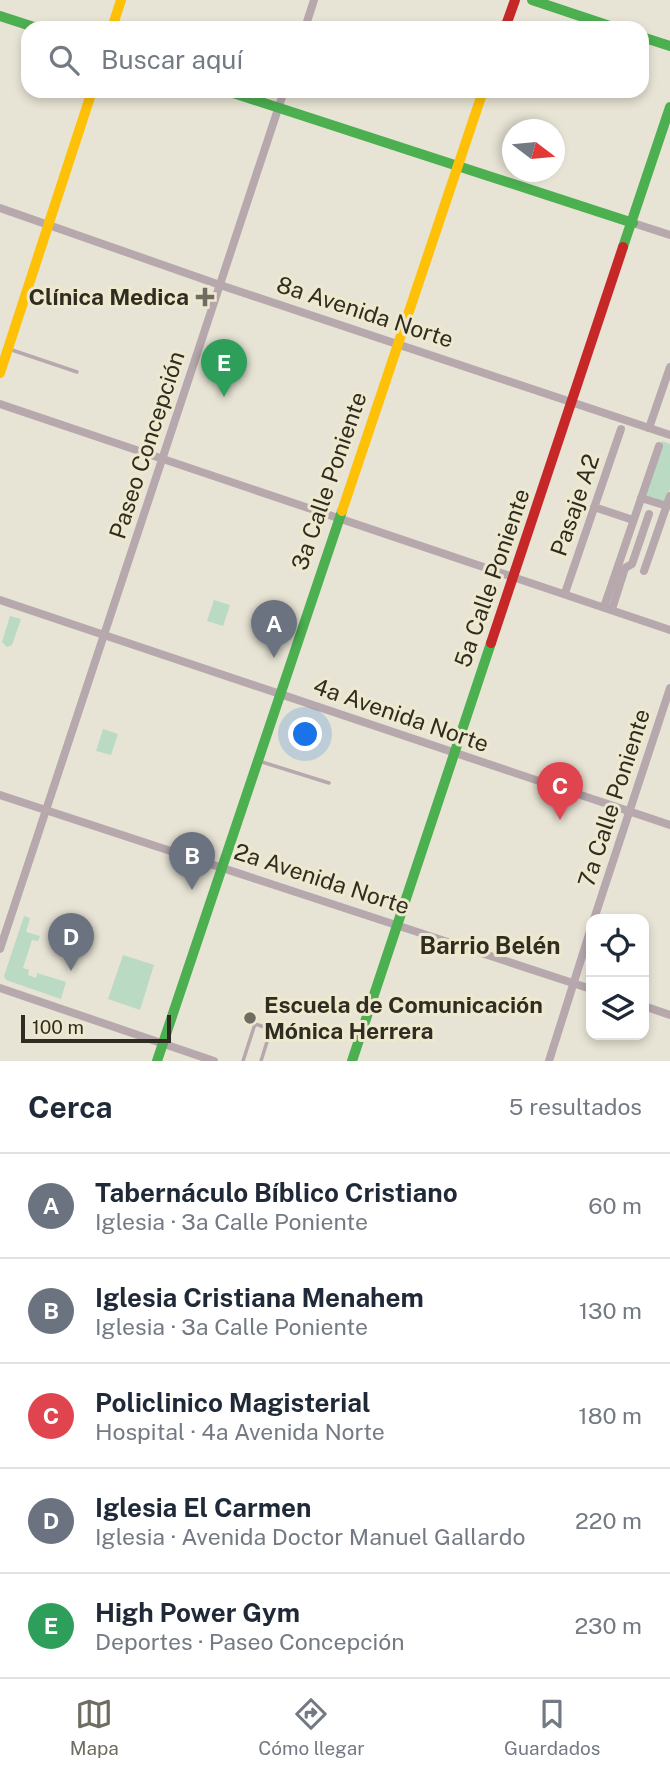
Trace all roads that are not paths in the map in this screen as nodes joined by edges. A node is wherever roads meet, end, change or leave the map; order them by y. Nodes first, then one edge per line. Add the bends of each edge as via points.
1 (121, 0) edge
2 (314, 0) edge
3 (514, 0) edge
4 (532, 0) edge
5 (0, 16) edge
6 (114, 21) edge
7 (307, 21) edge
8 (507, 21) edge
9 (595, 21) edge
10 (21, 23) edge
11 (649, 39) edge
12 (670, 46) edge
13 (90, 98) edge
14 (248, 98) edge
15 (282, 98) edge
16 (481, 98) edge
17 (670, 107) edge
18 (278, 108) junction
19 (457, 165) junction
20 (0, 208) edge
21 (633, 223) junction
22 (49, 225) junction
23 (670, 235) edge
24 (220, 285) junction
25 (398, 343) junction
26 (8, 349) junction
27 (670, 367) edge
28 (77, 372) dead end
29 (0, 373) edge
30 (573, 402) junction
31 (0, 404) edge
32 (649, 428) junction
33 (621, 429) dead end
34 (670, 435) edge
35 (659, 446) dead end
36 (163, 459) junction
37 (670, 496) edge
38 (641, 498) junction
39 (667, 506) junction
40 (594, 508) junction
41 (649, 514) dead end
42 (339, 517) junction
43 (633, 520) junction
44 (644, 571) dead end
45 (515, 576) junction
46 (565, 593) junction
47 (0, 600) edge
48 (608, 608) junction
49 (670, 630) edge
50 (103, 635) junction
51 (670, 688) edge
52 (279, 694) junction
53 (455, 753) junction
54 (257, 760) junction
55 (329, 783) dead end
56 (0, 795) edge
57 (46, 810) junction
58 (629, 812) junction
59 (670, 825) edge
60 (222, 866) junction
61 (596, 914) edge
62 (398, 924) junction
63 (586, 943) edge
64 (0, 948) edge
65 (573, 983) junction
66 (586, 987) edge
67 (0, 988) edge
68 (649, 1007) edge
69 (669, 1013) edge
70 (163, 1044) junction
71 (157, 1061) edge
72 (214, 1061) edge
73 (243, 1061) edge
74 (261, 1061) edge
75 (352, 1061) edge
76 (549, 1061) edge

1 - 6 street
2 - 7 street
3 - 8 street
4 - 9 street
5 - 10 street
11 - 12 street
13 - 22 street
14 - 18 street
15 - 18 street, Paseo Concepción
16 - 19 street, 3a Calle Poniente
17 - 21 street, 5a Calle Poniente
18 - 19 street
18 - 24 street, Paseo Concepción
19 - 21 street
19 - 25 street, 3a Calle Poniente
20 - 22 street, 8a Avenida Norte
21 - 23 street
21 - 30 street, 5a Calle Poniente
22 - 24 street, 8a Avenida Norte
22 - 26 street
24 - 25 street, 8a Avenida Norte
24 - 36 street, Paseo Concepción
25 - 30 street, 8a Avenida Norte
25 - 42 street, 3a Calle Poniente
26 - 28 lane
26 - 29 street
27 - 32 street
30 - 32 street, 8a Avenida Norte
30 - 45 street, 5a Calle Poniente
31 - 36 street
32 - 34 street, 8a Avenida Norte
33 - 40 street, Pasaje A2
35 - 38 street
36 - 42 street
36 - 50 street, Paseo Concepción
37 - 39 street
38 - 39 street
38 - 43 street
39 - 44 street
40 - 43 street
40 - 46 street, Pasaje A2
41 - 48 street via 632,564 625,568
42 - 45 street
42 - 52 street, 3a Calle Poniente
43 - 48 street
45 - 46 street
45 - 53 street, 5a Calle Poniente
46 - 48 street
47 - 50 street, 4a Avenida Norte
48 - 49 street
50 - 52 street, 4a Avenida Norte
50 - 57 street, Paseo Concepción
51 - 58 street, 7a Calle Poniente
52 - 53 street, 4a Avenida Norte
52 - 54 street, 3a Calle Poniente
53 - 58 street, 4a Avenida Norte
53 - 62 street, 5a Calle Poniente
54 - 55 lane
54 - 60 street, 3a Calle Poniente
56 - 57 street, 2a Avenida Norte
57 - 60 street, 2a Avenida Norte
57 - 64 street, Paseo Concepción
58 - 59 street, 4a Avenida Norte
58 - 61 street, 7a Calle Poniente
60 - 62 street, 2a Avenida Norte
60 - 70 street, 3a Calle Poniente
62 - 65 street, 2a Avenida Norte
62 - 75 street, 5a Calle Poniente
63 - 65 street
65 - 66 street, 2a Avenida Norte
65 - 76 street
67 - 70 street
68 - 69 street
70 - 71 street, 3a Calle Poniente
70 - 72 street
73 - 74 lane via 256,1024 271,1029

